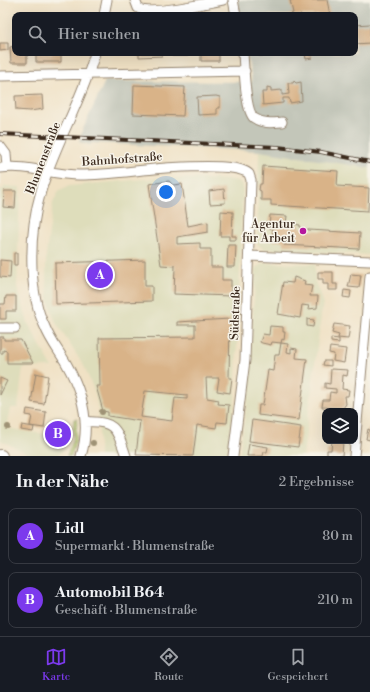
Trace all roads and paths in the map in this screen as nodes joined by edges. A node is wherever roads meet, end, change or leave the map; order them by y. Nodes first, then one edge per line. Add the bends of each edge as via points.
1 (107, 0) edge
2 (135, 0) edge
3 (223, 0) edge
4 (233, 0) edge
5 (105, 12) edge
6 (235, 12) edge
7 (94, 56) edge
8 (243, 56) edge
9 (245, 71) junction
10 (89, 74) junction
11 (0, 76) edge
12 (282, 122) dead end
13 (2, 152) edge
14 (4, 168) edge
15 (48, 171) junction
16 (247, 172) joint
17 (249, 256) junction
18 (370, 261) edge
19 (370, 276) edge
20 (0, 328) edge
21 (15, 328) dead end
22 (85, 422) junction
23 (81, 456) edge
24 (126, 456) edge
25 (233, 456) edge
26 (354, 456) edge

1 - 5 street
2 - 3 street via 138,8 146,11
4 - 6 street
7 - 10 street, Blumenstraße
8 - 9 street
9 - 10 street
9 - 12 street via 249,108 253,117 268,124
10 - 11 street
10 - 15 street, Blumenstraße
13 - 14 street
14 - 15 street, Bahnhofstraße via 27,167
15 - 16 street, Bahnhofstraße via 86,175 152,168 192,167
15 - 22 street, Blumenstraße via 38,201 34,225 34,294 44,326 78,388
16 - 17 street, Südstraße via 251,180
17 - 18 street
17 - 25 street, Südstraße via 245,360
19 - 26 street
20 - 21 street
22 - 23 street, Blumenstraße
22 - 24 street via 103,422 115,429

